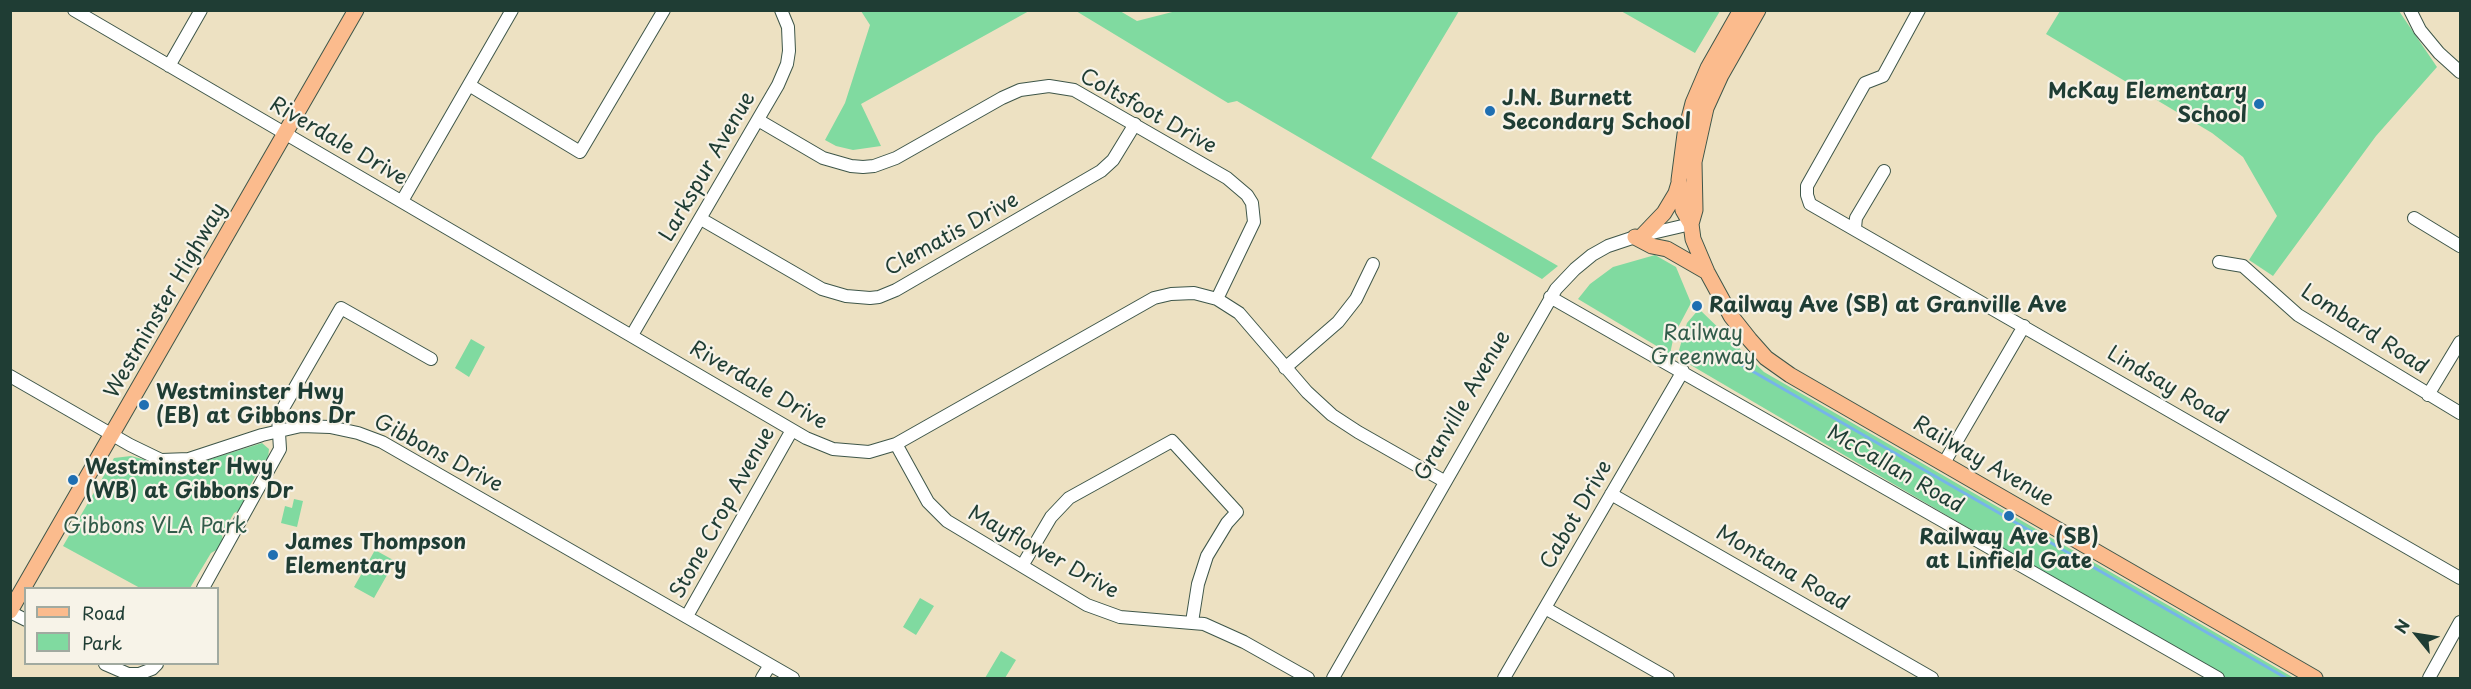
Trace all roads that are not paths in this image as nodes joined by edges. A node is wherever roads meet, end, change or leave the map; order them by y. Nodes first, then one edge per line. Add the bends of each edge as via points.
1 (74, 10) edge
2 (201, 10) edge
3 (356, 10) edge
4 (513, 10) edge
5 (664, 10) edge
6 (782, 10) edge
7 (1741, 10) edge
8 (1758, 10) edge
9 (1919, 10) edge
10 (2410, 10) edge
11 (169, 66) junction
12 (2459, 68) edge
13 (469, 86) junction
14 (758, 120) junction
15 (1135, 124) junction
16 (285, 135) junction
17 (1884, 171) dead end
18 (1679, 180) junction
19 (402, 201) junction
20 (2414, 218) dead end
21 (701, 219) junction
22 (1691, 224) junction
23 (1855, 228) junction
24 (1639, 236) junction
25 (2460, 246) edge
26 (2219, 262) dead end
27 (1373, 264) dead end
28 (1707, 272) junction
29 (1550, 297) junction
30 (1217, 299) junction
31 (2024, 326) junction
32 (632, 335) junction
33 (2460, 342) edge
34 (431, 359) dead end
35 (1285, 368) junction
36 (1683, 371) junction
37 (10, 376) edge
38 (2428, 395) junction
39 (2460, 413) edge
40 (792, 430) junction
41 (278, 431) junction
42 (112, 435) junction
43 (896, 444) junction
44 (1944, 464) junction
45 (1444, 481) junction
46 (1611, 494) junction
47 (1022, 566) junction
48 (2460, 578) edge
49 (204, 587) edge
50 (1545, 609) junction
51 (10, 611) edge
52 (687, 616) junction
53 (24, 619) edge
54 (1192, 622) junction
55 (2460, 622) edge
56 (109, 665) edge
57 (155, 665) edge
58 (770, 666) junction
59 (1913, 673) edge
60 (762, 678) edge
61 (793, 678) edge
62 (1308, 678) edge
63 (1333, 678) edge
64 (1504, 678) edge
65 (1668, 678) edge
66 (1932, 678) edge
67 (2218, 678) edge
68 (2315, 678) edge
69 (2428, 678) edge

1 - 11 street, Riverdale Drive
2 - 11 street
3 - 16 main road, Westminster Highway
4 - 13 street
5 - 13 street via 580,152
6 - 14 street, Larkspur Avenue via 788,27 787,64
7 - 18 main road via 1693,103
8 - 22 main road via 1720,75 1706,108 1694,162 1695,210
9 - 23 street, Lindsay Road via 1882,75 1865,83 1807,186 1810,204
10 - 12 street via 2439,53
11 - 16 street, Riverdale Drive
13 - 19 street
14 - 15 street, Coltsfoot Drive via 823,158 863,167 896,158 1002,98 1036,87 1074,90
14 - 21 street, Larkspur Avenue
15 - 21 street, Clematis Drive via 1113,160 1085,182 879,297 846,296 822,289
15 - 30 street, Coltsfoot Drive via 1227,178 1252,203 1252,228
16 - 19 street, Riverdale Drive
16 - 42 main road, Westminster Highway
17 - 23 street via 1856,218
18 - 22 main road via 1683,210
18 - 24 main road via 1664,213
19 - 32 street, Riverdale Drive
20 - 25 street
21 - 32 street, Larkspur Avenue
22 - 24 street, Granville Avenue
22 - 28 main road, Railway Avenue
23 - 31 street, Lindsay Road
24 - 28 main road
24 - 29 street, Granville Avenue via 1592,255
26 - 38 street, Lombard Road via 2242,266 2298,315
27 - 35 street via 1342,317
28 - 44 main road, Railway Avenue via 1731,316 1766,358
29 - 36 street, McCallan Road
29 - 45 street, Granville Avenue
30 - 35 street, Riverdale Drive via 1239,313
30 - 43 street, Riverdale Drive via 1194,293 1154,298
31 - 44 street
31 - 48 street, Lindsay Road
32 - 40 street, Riverdale Drive
33 - 38 street
34 - 41 street via 341,308 278,417
35 - 45 street, Riverdale Drive via 1320,406 1345,424
36 - 46 street, Cabot Drive
36 - 67 street, McCallan Road
37 - 42 street, Gibbons Drive
38 - 39 street, Lombard Road
40 - 43 street, Riverdale Drive via 843,450 869,452
40 - 52 street, Stone Crop Avenue
41 - 42 street, Gibbons Drive via 211,453 169,461 149,456
41 - 49 street via 280,449
41 - 52 street, Gibbons Drive via 301,426 330,427 382,442
42 - 51 main road, Westminster Highway
43 - 47 street, Mayflower Drive via 938,513 957,529
44 - 68 main road, Railway Avenue
45 - 63 street, Granville Avenue
46 - 50 street, Cabot Drive
46 - 59 street, Montana Road
47 - 54 street, Mayflower Drive via 1102,612 1133,619
47 - 54 street via 1051,517 1069,498 1172,441 1237,512 1207,556
50 - 64 street, Cabot Drive
50 - 65 street
51 - 53 street
52 - 58 street, Gibbons Drive
54 - 62 street, Mayflower Drive via 1229,634
55 - 69 street
56 - 57 street via 139,675
58 - 60 street
58 - 61 street, Gibbons Drive
59 - 66 street, Montana Road

